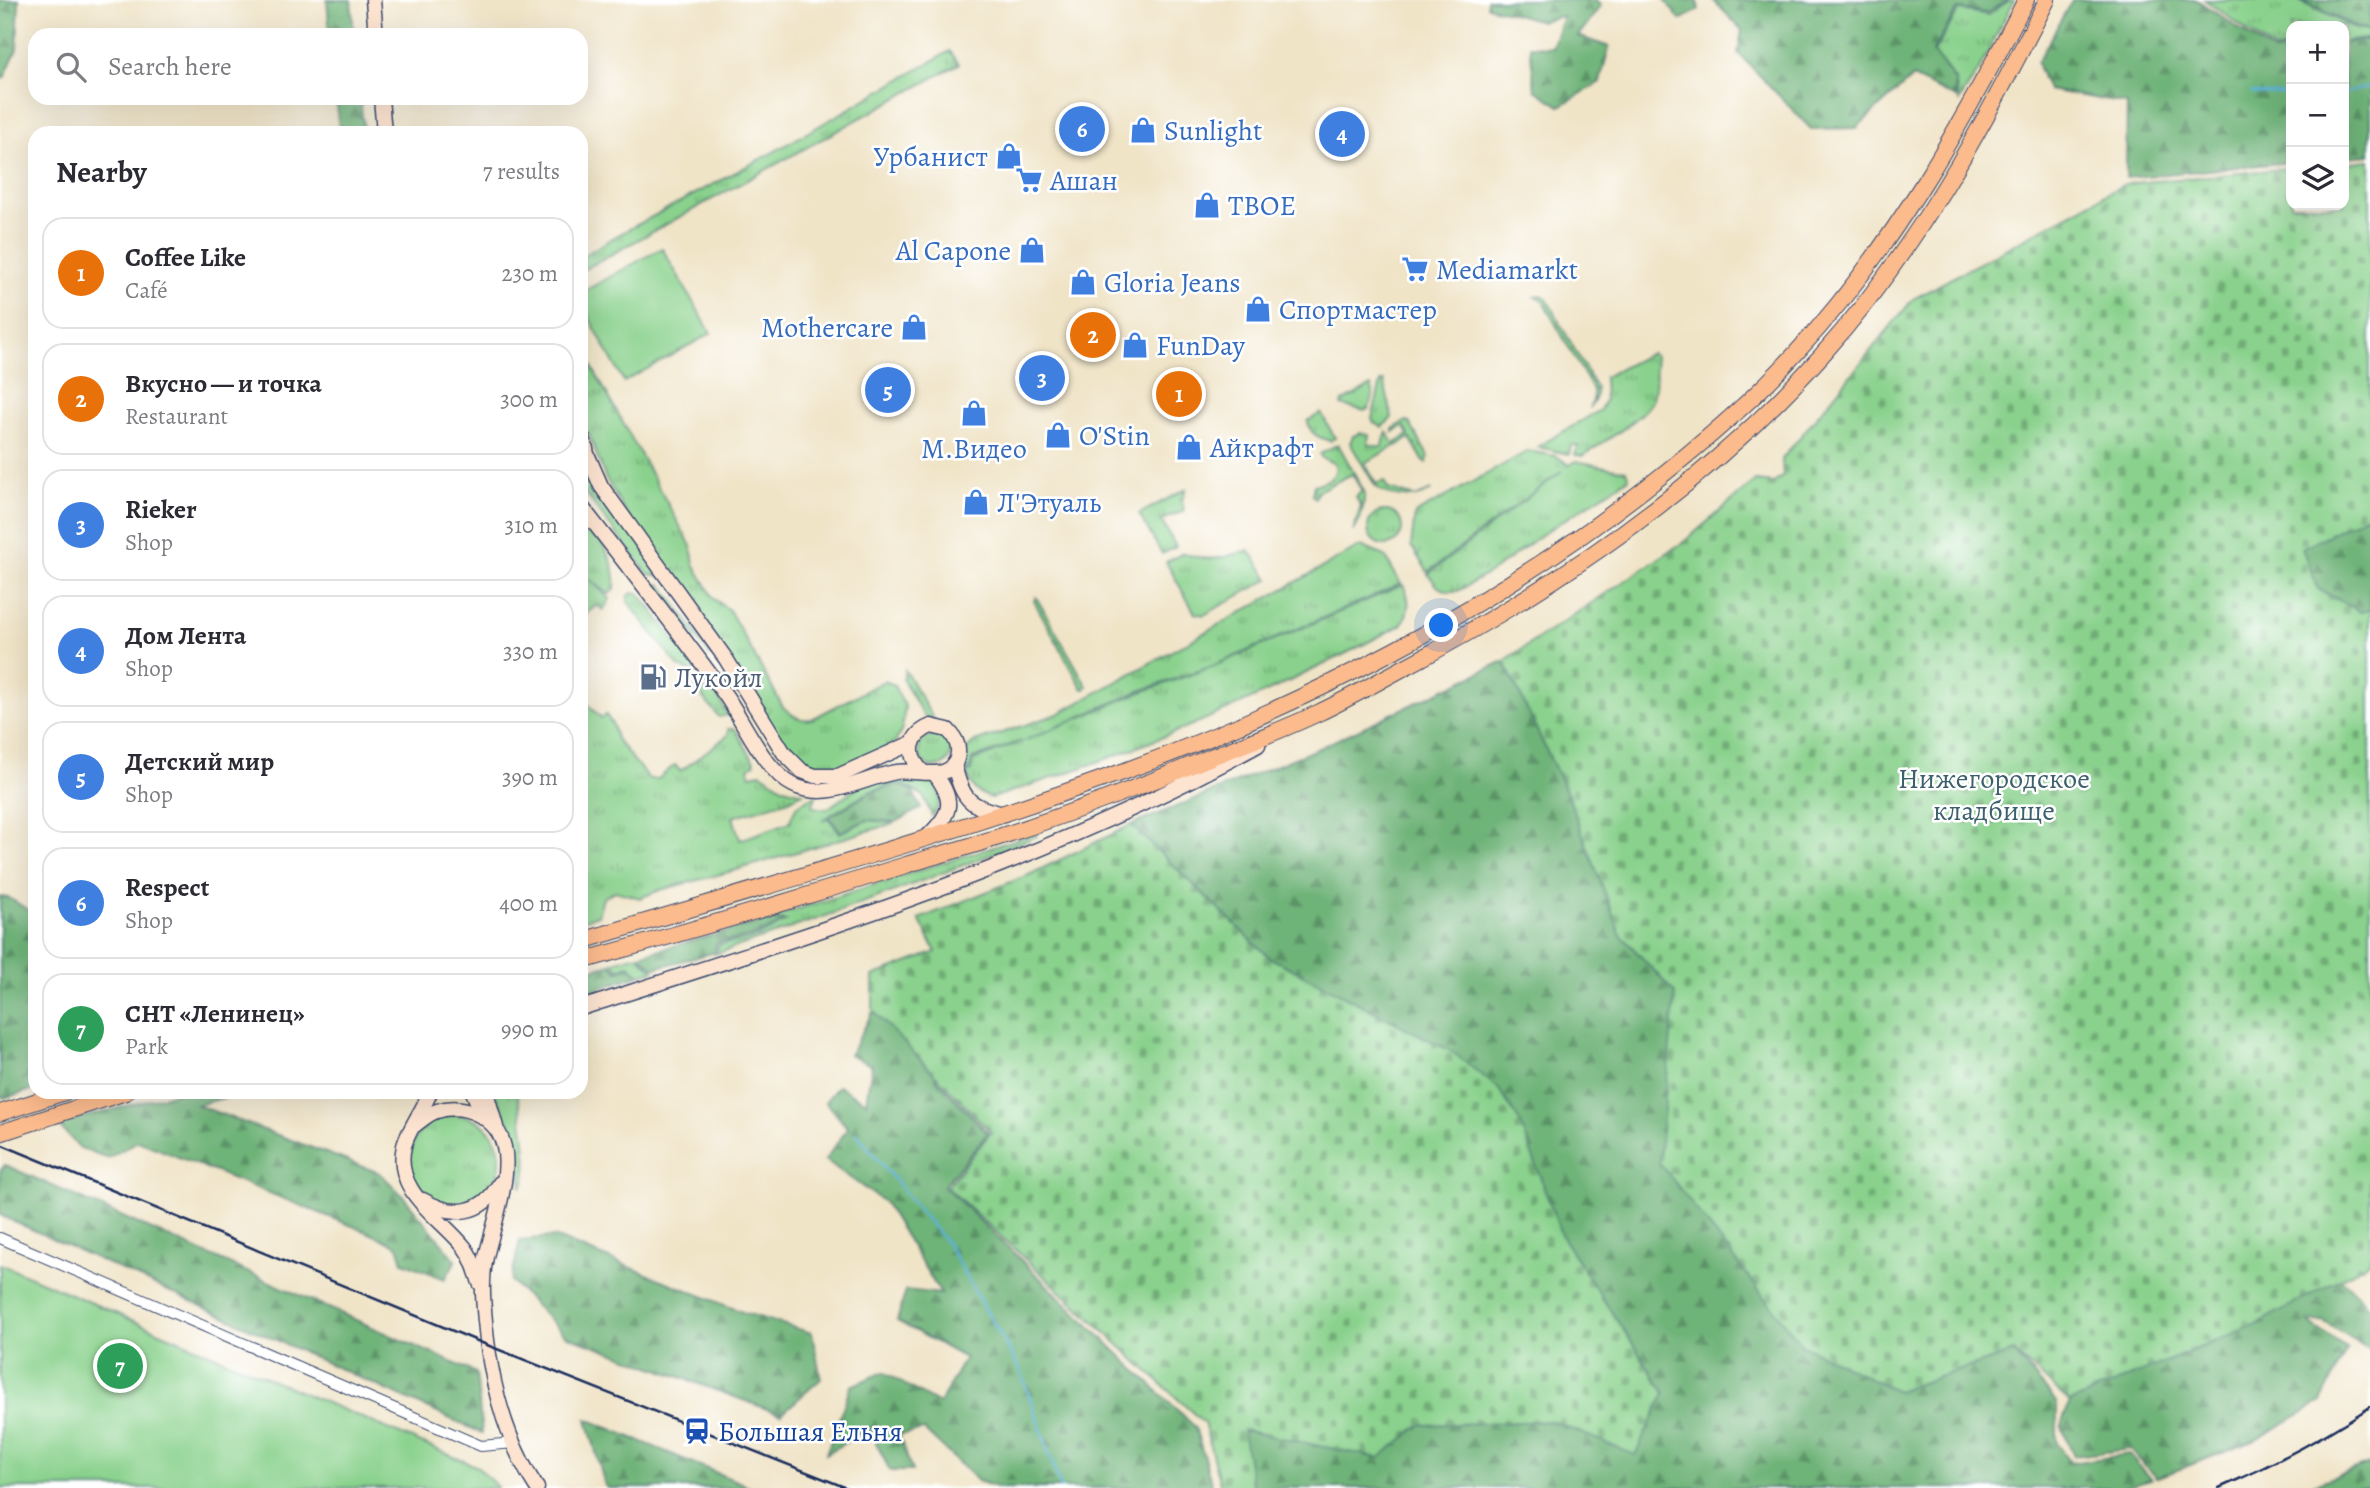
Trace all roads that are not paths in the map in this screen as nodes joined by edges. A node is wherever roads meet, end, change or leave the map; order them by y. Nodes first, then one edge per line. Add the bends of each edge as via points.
1 (373, 0) edge
2 (2026, 0) edge
3 (2047, 0) edge
4 (375, 28) edge
5 (382, 105) edge
6 (383, 126) edge
7 (588, 456) edge
8 (588, 515) edge
9 (1299, 722) junction
10 (912, 743) junction
11 (954, 764) junction
12 (928, 773) junction
13 (1004, 814) junction
14 (927, 837) junction
15 (588, 939) edge
16 (588, 959) edge
17 (588, 1006) edge
18 (43, 1099) edge
19 (105, 1099) edge
20 (427, 1099) edge
21 (476, 1099) edge
22 (488, 1099) edge
23 (0, 1113) edge
24 (483, 1116) junction
25 (415, 1125) junction
26 (496, 1129) junction
27 (0, 1133) edge
28 (503, 1177) junction
29 (418, 1198) junction
30 (0, 1238) edge
31 (483, 1295) junction
32 (514, 1443) junction
33 (537, 1488) edge

1 - 4 main road
2 - 13 main road via 1945,148 1843,298 1796,354 1667,471 1537,566 1315,690 1125,771
3 - 9 main road via 1911,240 1859,311 1779,400 1610,543 1492,620
5 - 6 main road
7 - 10 main road via 601,486 726,659 784,753 802,771 838,776
8 - 12 main road via 728,698 779,774 792,784 818,791 900,771
9 - 16 main road via 1010,834
9 - 17 main road via 1208,772 1089,828 901,904
10 - 11 main road via 931,726 948,730 958,744
10 - 12 main road via 914,764
11 - 12 main road via 946,772
11 - 13 main road via 971,804
12 - 14 main road via 945,788 949,801 943,823
13 - 14 main road
14 - 15 main road
18 - 23 main road
19 - 27 main road
20 - 25 main road
21 - 24 main road
22 - 26 main road
24 - 25 main road via 454,1108 430,1114
24 - 26 main road
25 - 29 main road via 402,1158 406,1181
26 - 28 main road via 504,1145
28 - 29 main road via 494,1194 475,1208 439,1210
28 - 31 main road via 485,1260
29 - 31 main road via 464,1248 475,1265
30 - 32 street via 481,1446
31 - 32 main road via 494,1385
32 - 33 main road

